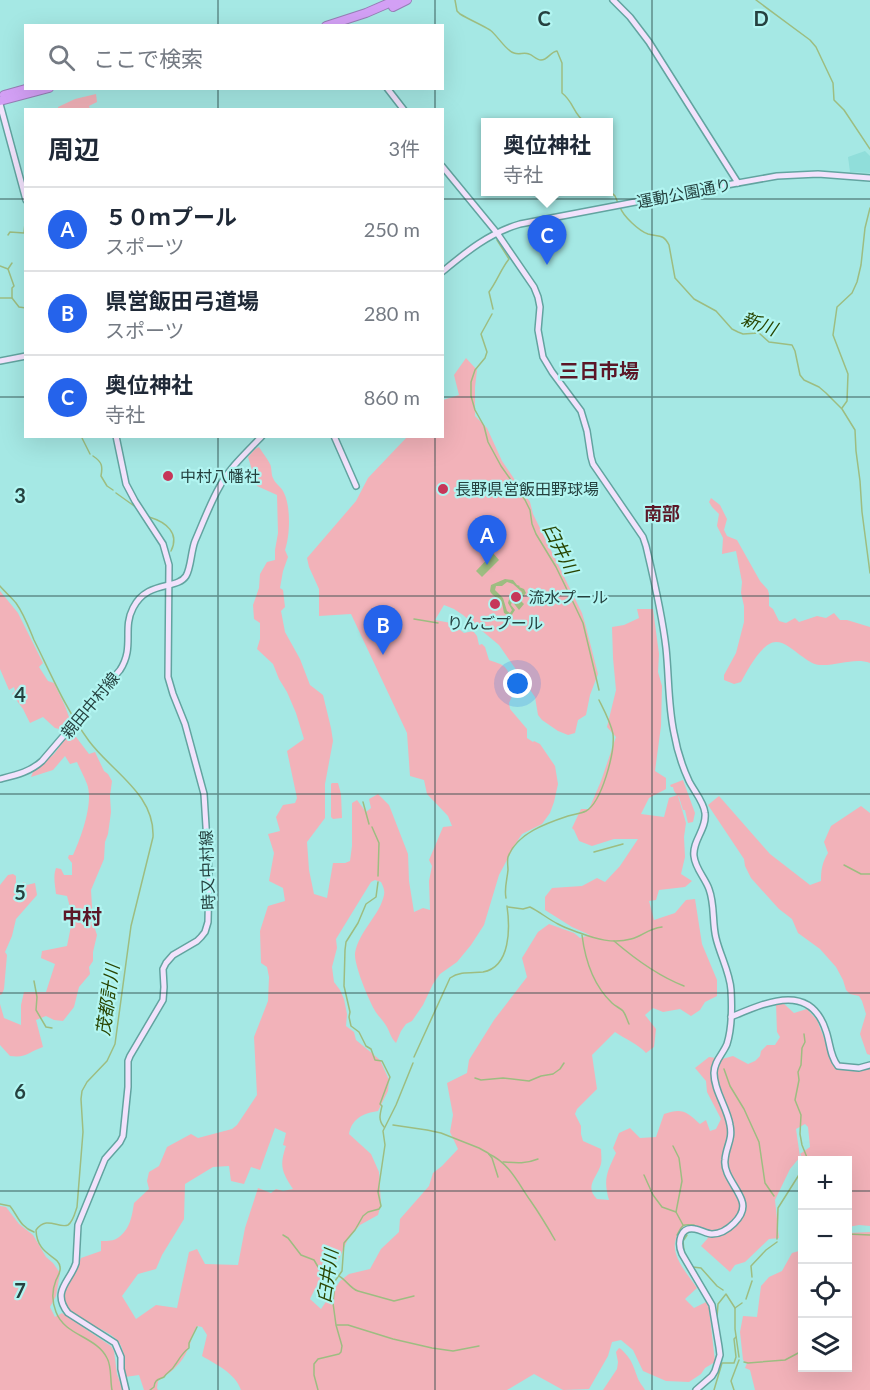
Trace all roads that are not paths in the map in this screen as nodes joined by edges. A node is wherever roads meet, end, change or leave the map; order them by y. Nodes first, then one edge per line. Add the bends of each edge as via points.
1 (396, 0) edge
2 (407, 0) edge
3 (613, 0) edge
4 (342, 24) edge
5 (25, 90) edge
6 (40, 90) edge
7 (389, 90) edge
8 (0, 96) edge
9 (13, 96) junction
10 (0, 103) edge
11 (402, 108) edge
12 (444, 168) edge
13 (870, 178) edge
14 (738, 183) junction
15 (24, 193) edge
16 (497, 232) junction
17 (444, 270) edge
18 (24, 356) edge
19 (0, 361) edge
20 (116, 438) edge
21 (260, 438) edge
22 (335, 438) edge
23 (356, 486) dead end
24 (170, 584) junction
25 (0, 779) edge
26 (731, 1017) junction
27 (870, 1065) edge
28 (126, 1390) edge
29 (696, 1390) edge

1 - 4 highway
2 - 4 highway
3 - 14 street via 649,42
5 - 9 highway
6 - 9 highway
7 - 11 street
8 - 9 highway
9 - 10 highway
10 - 15 street
12 - 16 street
13 - 14 street, 運動公園通り via 818,174
14 - 16 street, 運動公園通り via 520,224
16 - 17 street, 運動公園通り
16 - 26 street via 534,287 540,307 543,357 581,411 593,464 646,546 662,614 674,735 683,767 705,811 694,855 710,892 716,939 730,982
18 - 19 street
20 - 24 street, 時又中村線 via 126,484 163,544 170,566
21 - 24 street via 221,484 193,547 186,576
22 - 23 street
24 - 25 street, 親田中村線 via 153,589 137,601 128,621 125,662 42,761 23,773
24 - 28 street, 時又中村線 via 168,677 204,794 208,922 201,937 169,958 163,969 163,1000 128,1061 123,1136 105,1159 78,1225 76,1263 61,1296 68,1313 115,1343
26 - 27 street via 775,1001 804,1002 823,1021 838,1066
26 - 29 street via 727,1043 714,1073 731,1127 726,1168 743,1207 739,1219 719,1232 688,1229 680,1237 681,1254 712,1305 720,1355 712,1376

